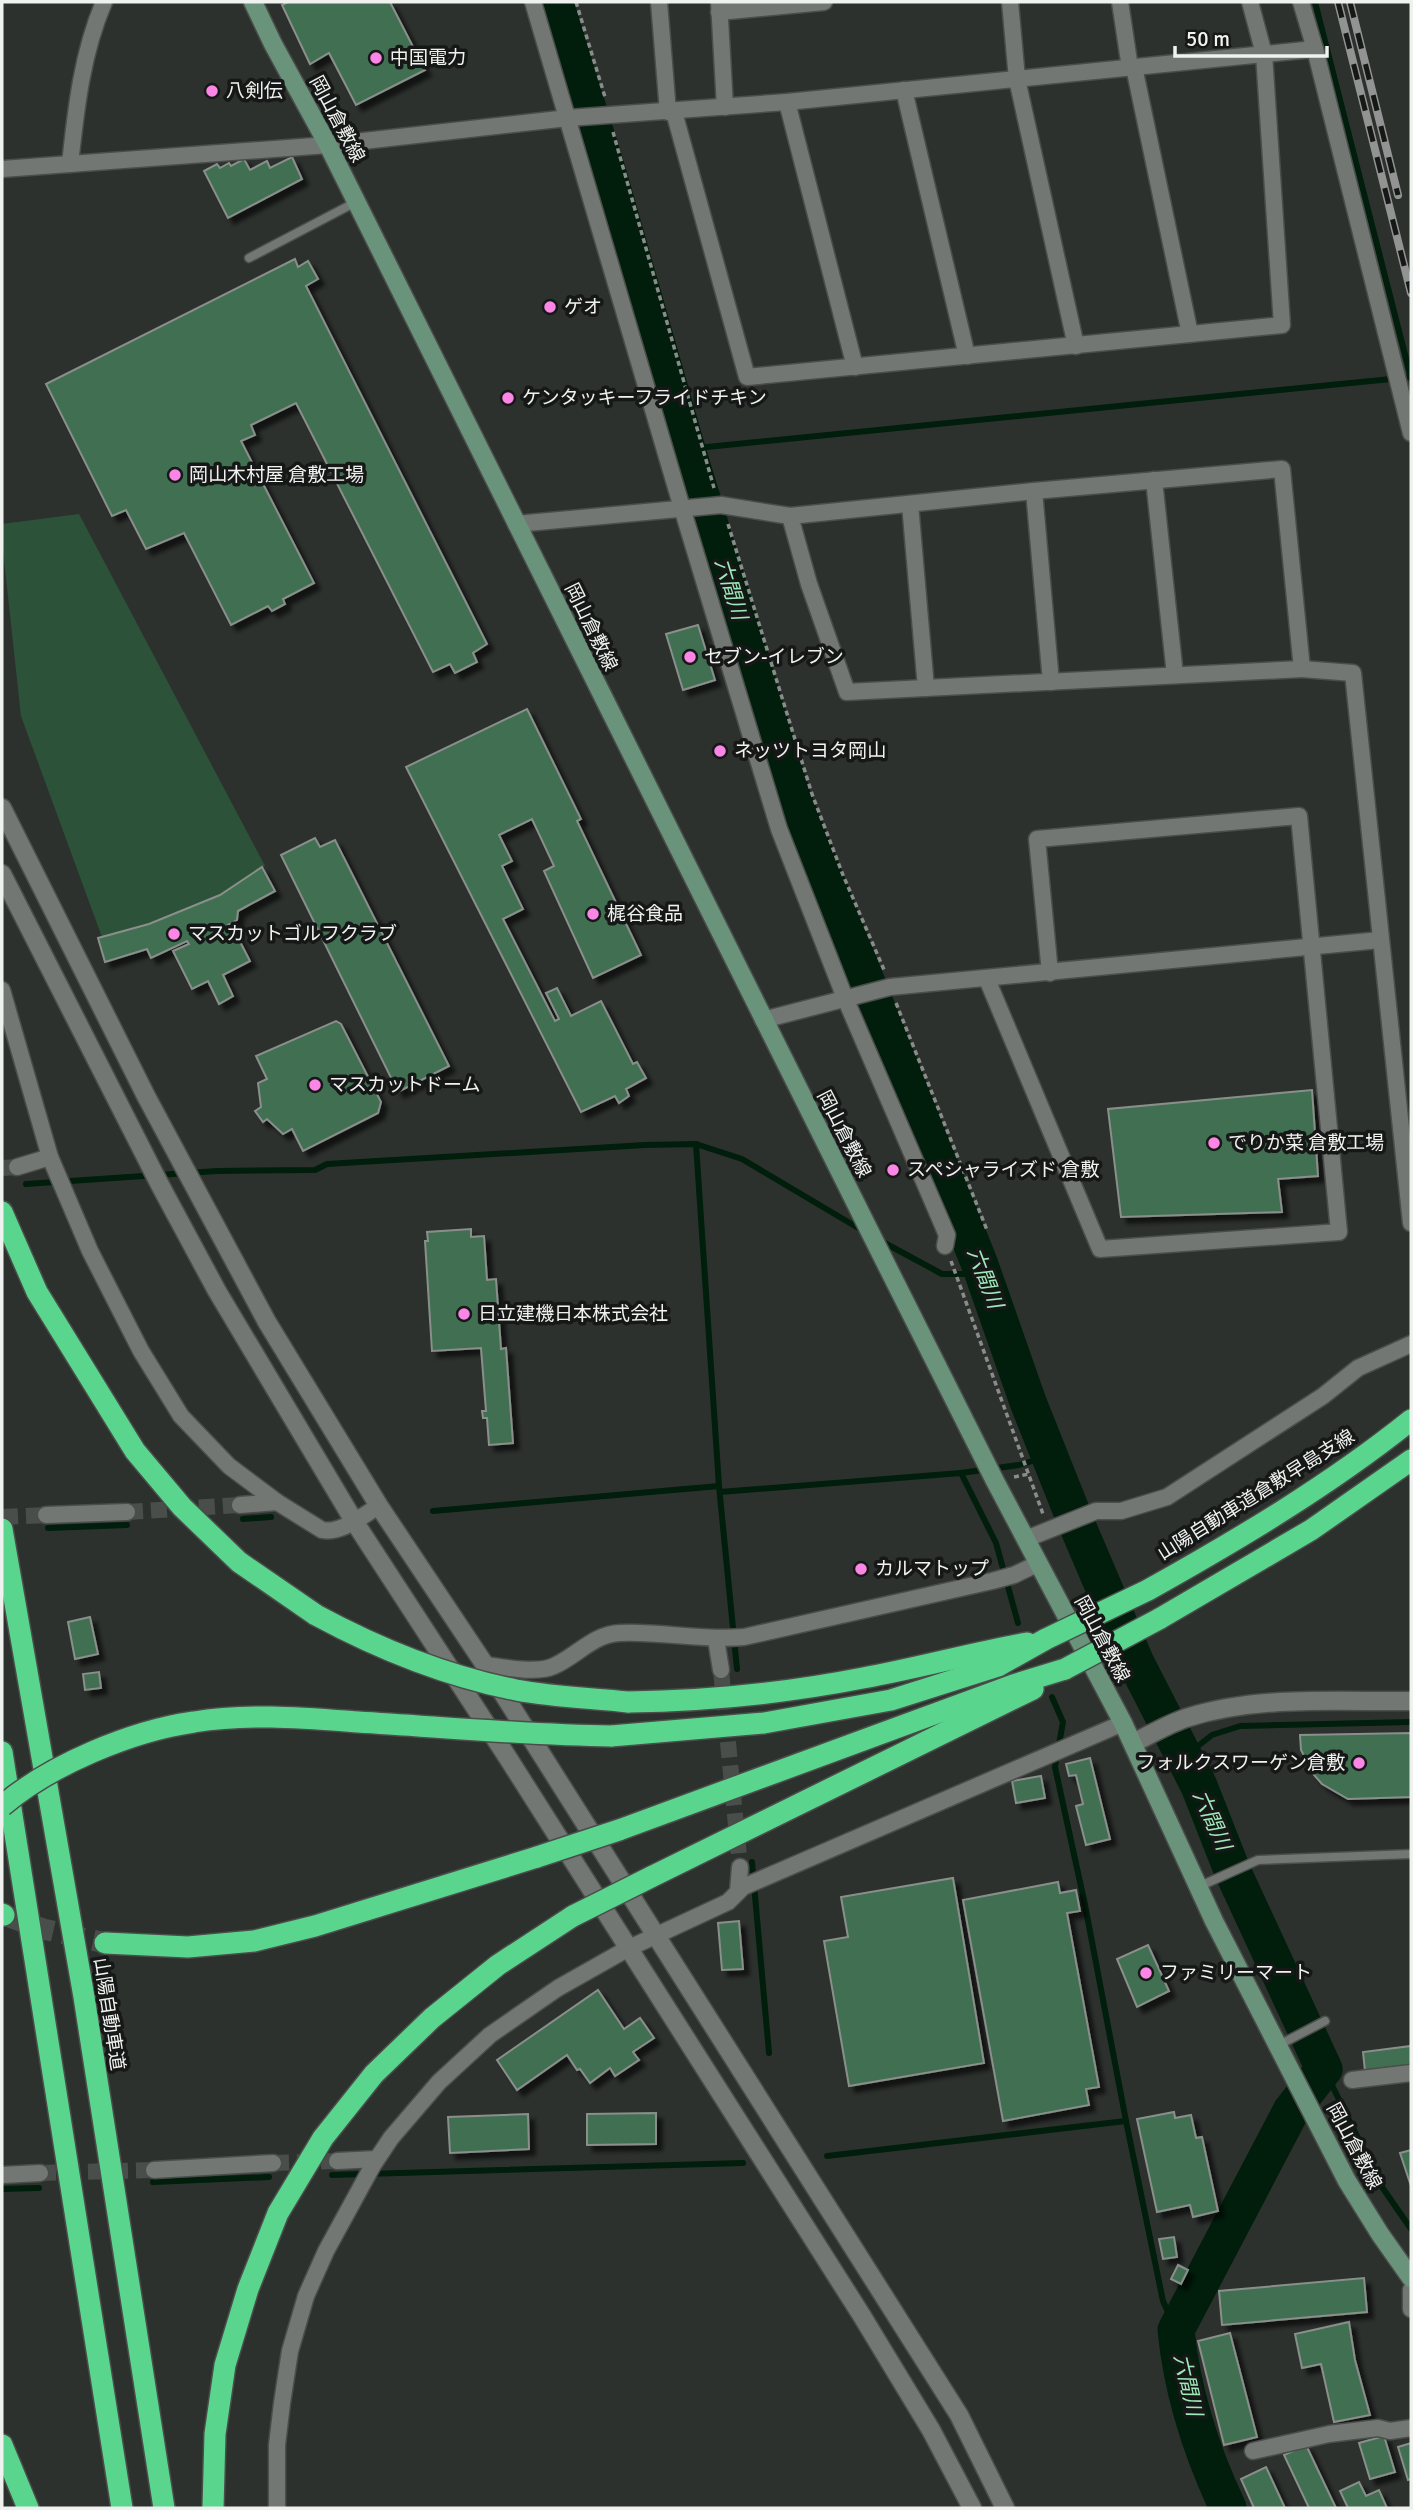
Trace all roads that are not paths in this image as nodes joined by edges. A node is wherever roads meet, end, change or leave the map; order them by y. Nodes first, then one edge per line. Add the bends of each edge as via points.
1 (104, 2) edge
2 (253, 2) edge
3 (533, 2) edge
4 (659, 2) edge
5 (824, 2) edge
6 (1010, 2) edge
7 (1120, 2) edge
8 (1250, 2) edge
9 (1301, 2) edge
10 (719, 7) edge
11 (1315, 49) junction
12 (1264, 54) junction
13 (1132, 67) junction
14 (1017, 79) junction
15 (904, 90) junction
16 (787, 102) junction
17 (725, 107) junction
18 (671, 112) junction
19 (573, 118) junction
20 (328, 145) junction
21 (70, 164) junction
22 (2, 169) edge
23 (356, 202) junction
24 (248, 258) dead end
25 (1190, 334) junction
26 (1076, 346) junction
27 (967, 356) junction
28 (855, 367) junction
29 (1411, 433) edge
30 (1154, 481) junction
31 (1034, 491) junction
32 (910, 504) junction
33 (686, 507) junction
34 (790, 516) junction
35 (516, 524) junction
36 (1302, 669) junction
37 (1175, 675) junction
38 (1051, 682) junction
39 (926, 688) junction
40 (2, 809) edge
41 (2, 874) edge
42 (1380, 940) junction
43 (1311, 946) junction
44 (1050, 973) junction
45 (987, 979) junction
46 (2, 990) edge
47 (850, 997) junction
48 (763, 1020) junction
49 (1405, 1101) edge
50 (53, 1165) junction
51 (17, 1167) tunnel mouth
52 (2, 1212) edge
53 (1411, 1223) edge
54 (945, 1246) dead end
55 (1411, 1344) edge
56 (1411, 1420) edge
57 (1411, 1460) edge
58 (277, 1502) junction
59 (240, 1505) tunnel mouth
60 (379, 1506) junction
61 (127, 1512) tunnel mouth
62 (46, 1515) tunnel mouth
63 (354, 1521) junction
64 (2, 1529) edge
65 (1026, 1539) junction
66 (1039, 1563) junction
67 (719, 1639) junction
68 (1046, 1639) junction
69 (485, 1665) junction
70 (1065, 1669) junction
71 (720, 1670) tunnel mouth
72 (1411, 1701) edge
73 (1123, 1723) junction
74 (1140, 1740) junction
75 (2, 1752) edge
76 (2, 1806) edge
77 (1411, 1854) edge
78 (740, 1867) tunnel mouth
79 (1198, 1887) junction
80 (740, 1890) junction
81 (655, 1936) junction
82 (105, 1944) tunnel mouth
83 (627, 1949) junction
84 (1325, 2021) dead end
85 (1284, 2042) junction
86 (1411, 2073) edge
87 (1352, 2080) dead end
88 (337, 2161) tunnel mouth
89 (375, 2162) junction
90 (273, 2163) tunnel mouth
91 (154, 2170) tunnel mouth
92 (40, 2173) tunnel mouth
93 (2, 2175) edge
94 (1411, 2278) edge
95 (1411, 2290) edge
96 (1411, 2309) edge
97 (1411, 2428) edge
98 (2, 2445) edge
99 (1253, 2451) dead end
100 (29, 2508) edge
101 (122, 2508) edge
102 (164, 2508) edge
103 (213, 2508) edge
104 (276, 2508) edge
105 (972, 2508) edge
106 (1005, 2508) edge

1 - 21 street via 88,44
2 - 20 main road, 岡山倉敷線
3 - 19 street
4 - 18 street
5 - 10 street
6 - 14 street
7 - 13 street
8 - 12 street
9 - 11 street
10 - 17 street
11 - 12 street
11 - 29 street
12 - 13 street
12 - 25 street via 1283,325
13 - 14 street
13 - 25 street
14 - 15 street
14 - 26 street
15 - 16 street
15 - 27 street
16 - 17 street
16 - 28 street
17 - 18 street
18 - 19 street
18 - 28 street via 747,377
19 - 20 street
19 - 33 street
20 - 21 street
20 - 23 main road, 岡山倉敷線
21 - 22 street
23 - 24 lane
23 - 35 main road, 岡山倉敷線
25 - 26 street
26 - 27 street
27 - 28 street
30 - 31 street
30 - 36 street via 1282,469
30 - 37 street
31 - 32 street
31 - 38 street
32 - 34 street
32 - 39 street
33 - 34 street via 721,505
33 - 35 street
33 - 47 street via 779,829
34 - 39 street via 847,692
35 - 48 main road, 岡山倉敷線
36 - 37 street
36 - 42 street via 1353,673
37 - 38 street
38 - 39 street
40 - 60 street via 267,1322
41 - 63 street via 217,1291
42 - 43 street
42 - 49 street
43 - 44 street
43 - 44 street via 1299,816 1037,839
43 - 45 street via 1339,1232 1100,1249
44 - 45 street
45 - 47 street via 888,987
46 - 50 street
47 - 48 street
47 - 54 street via 947,1235
48 - 65 main road, 岡山倉敷線
49 - 53 street
50 - 51 street
50 - 58 street via 90,1251 141,1351 181,1416 229,1466
52 - 68 highway, bridge via 37,1292 135,1451 182,1507 239,1562 316,1615 363,1640 442,1670 517,1690 628,1702 765,1694
55 - 65 street via 1359,1368 1167,1497 1121,1511 1096,1511
56 - 68 highway, 山陽自動車道倉敷早島支線, bridge via 1224,1547
57 - 70 highway, bridge via 1311,1530
58 - 59 street
58 - 63 street via 330,1532
60 - 63 street
60 - 69 street
61 - 62 street
63 - 83 street
64 - 102 highway, 山陽自動車道 via 84,1997
65 - 66 main road, 岡山倉敷線
66 - 67 street via 992,1581
66 - 73 main road, 岡山倉敷線
67 - 69 street via 618,1633 592,1640 552,1667 521,1670
67 - 71 street
68 - 76 highway, bridge via 998,1666 891,1700 764,1723 556,1736 309,1719 243,1717 192,1722 96,1751 55,1770
69 - 81 street
70 - 82 highway, bridge via 619,1830 315,1926 254,1941 188,1947
70 - 103 highway, bridge via 1019,1698 573,1916 498,1965 432,2018 374,2074 323,2138 278,2213 244,2302 226,2365 215,2434
72 - 74 street via 1264,1703 1183,1719
73 - 74 main road, 岡山倉敷線
73 - 80 street
74 - 79 main road, 岡山倉敷線
75 - 101 highway
77 - 79 lane via 1258,1860
78 - 80 street
79 - 85 main road, 岡山倉敷線
80 - 81 street via 729,1902
81 - 83 street
81 - 106 street via 959,2415
83 - 89 street via 558,1988 490,2035 439,2082
83 - 105 street via 862,2316
84 - 85 lane
85 - 94 main road, 岡山倉敷線 via 1294,2078 1348,2181
86 - 87 street
88 - 89 street
89 - 104 street via 326,2251 306,2296 290,2351 277,2445
90 - 91 street
92 - 93 street
95 - 96 street
97 - 99 street via 1329,2434
98 - 100 highway

